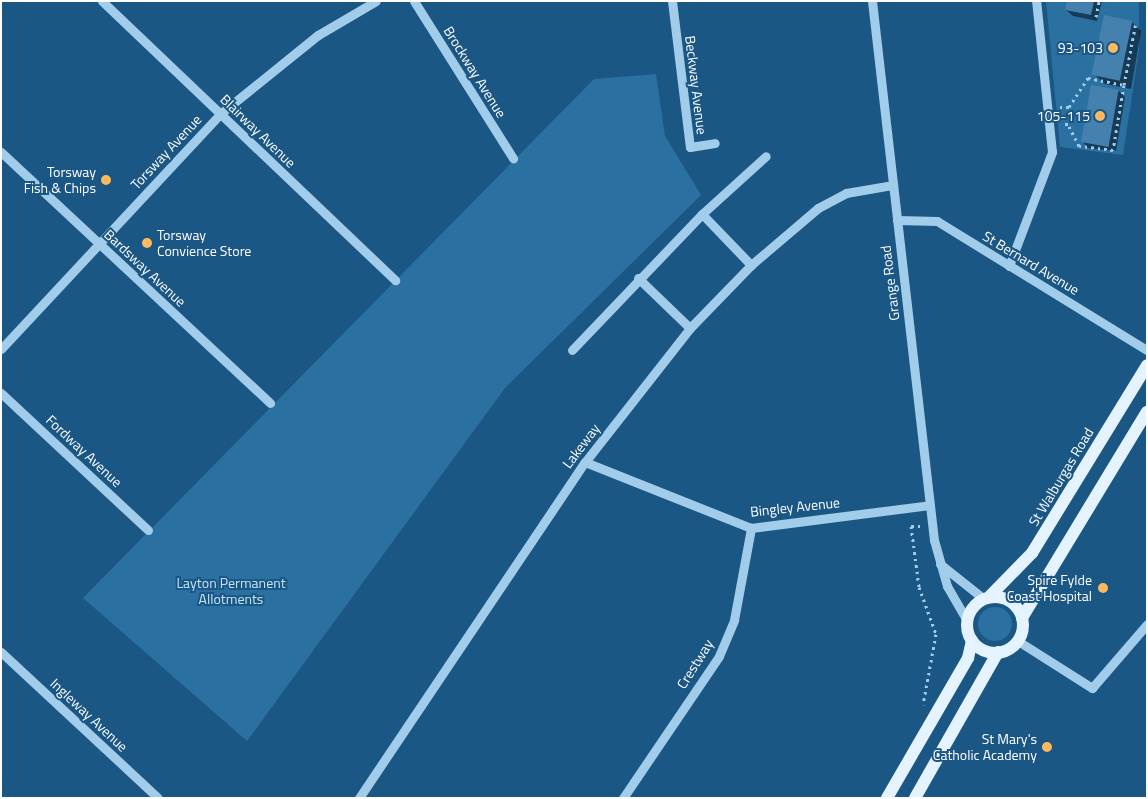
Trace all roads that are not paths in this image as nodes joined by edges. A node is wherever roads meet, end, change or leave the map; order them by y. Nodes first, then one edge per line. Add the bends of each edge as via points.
1 (102, 1) edge
2 (376, 1) edge
3 (414, 1) edge
4 (672, 1) edge
5 (872, 1) edge
6 (1036, 1) edge
7 (220, 114) junction
8 (716, 142) dead end
9 (1, 152) edge
10 (766, 156) dead end
11 (513, 158) dead end
12 (893, 185) junction
13 (702, 214) junction
14 (897, 220) junction
15 (99, 244) junction
16 (751, 265) junction
17 (1009, 266) junction
18 (638, 278) junction
19 (395, 280) dead end
20 (690, 328) junction
21 (1, 349) edge
22 (572, 350) dead end
23 (1147, 350) edge
24 (1147, 365) edge
25 (1, 393) edge
26 (270, 403) dead end
27 (1147, 412) edge
28 (585, 462) junction
29 (930, 505) junction
30 (751, 528) junction
31 (148, 530) dead end
32 (938, 562) junction
33 (987, 598) junction
34 (1022, 618) junction
35 (967, 620) junction
36 (1147, 624) edge
37 (972, 640) junction
38 (1018, 640) junction
39 (1, 652) edge
40 (998, 652) junction
41 (158, 798) edge
42 (358, 798) edge
43 (623, 798) edge
44 (887, 798) edge
45 (915, 798) edge

1 - 7 street, Blairway Avenue
2 - 7 street, Torsway Avenue via 318,34
3 - 11 street, Brockway Avenue
4 - 8 street, Beckway Avenue via 690,147
5 - 12 street, Grange Road
6 - 17 street via 1052,152
7 - 15 street, Torsway Avenue
7 - 19 street, Blairway Avenue
9 - 15 street, Bardsway Avenue
10 - 13 street
12 - 14 street, Grange Road
12 - 16 street, Lakeway via 833,198
13 - 16 street
13 - 18 street
14 - 17 street, St Bernard Avenue via 937,221
14 - 29 street, Grange Road
15 - 21 street, Torsway Avenue
15 - 26 street, Bardsway Avenue
16 - 20 street, Lakeway
17 - 23 street, St Bernard Avenue
18 - 20 street
18 - 22 street
20 - 28 street, Lakeway
24 - 33 main road, St Walburgas Road via 1032,553
25 - 31 street, Fordway Avenue
27 - 34 main road
28 - 30 street, Bingley Avenue
28 - 42 street, Lakeway
29 - 30 street, Bingley Avenue
29 - 32 street, Grange Road
30 - 43 street, Crestway via 734,620 719,656
32 - 33 street
32 - 35 street, Grange Road
33 - 34 main road via 1010,601
33 - 35 main road
34 - 38 main road
35 - 37 main road
36 - 38 street via 1092,688
37 - 40 main road via 980,648
37 - 44 main road via 968,658
38 - 40 main road
39 - 41 street, Ingleway Avenue
40 - 45 main road

